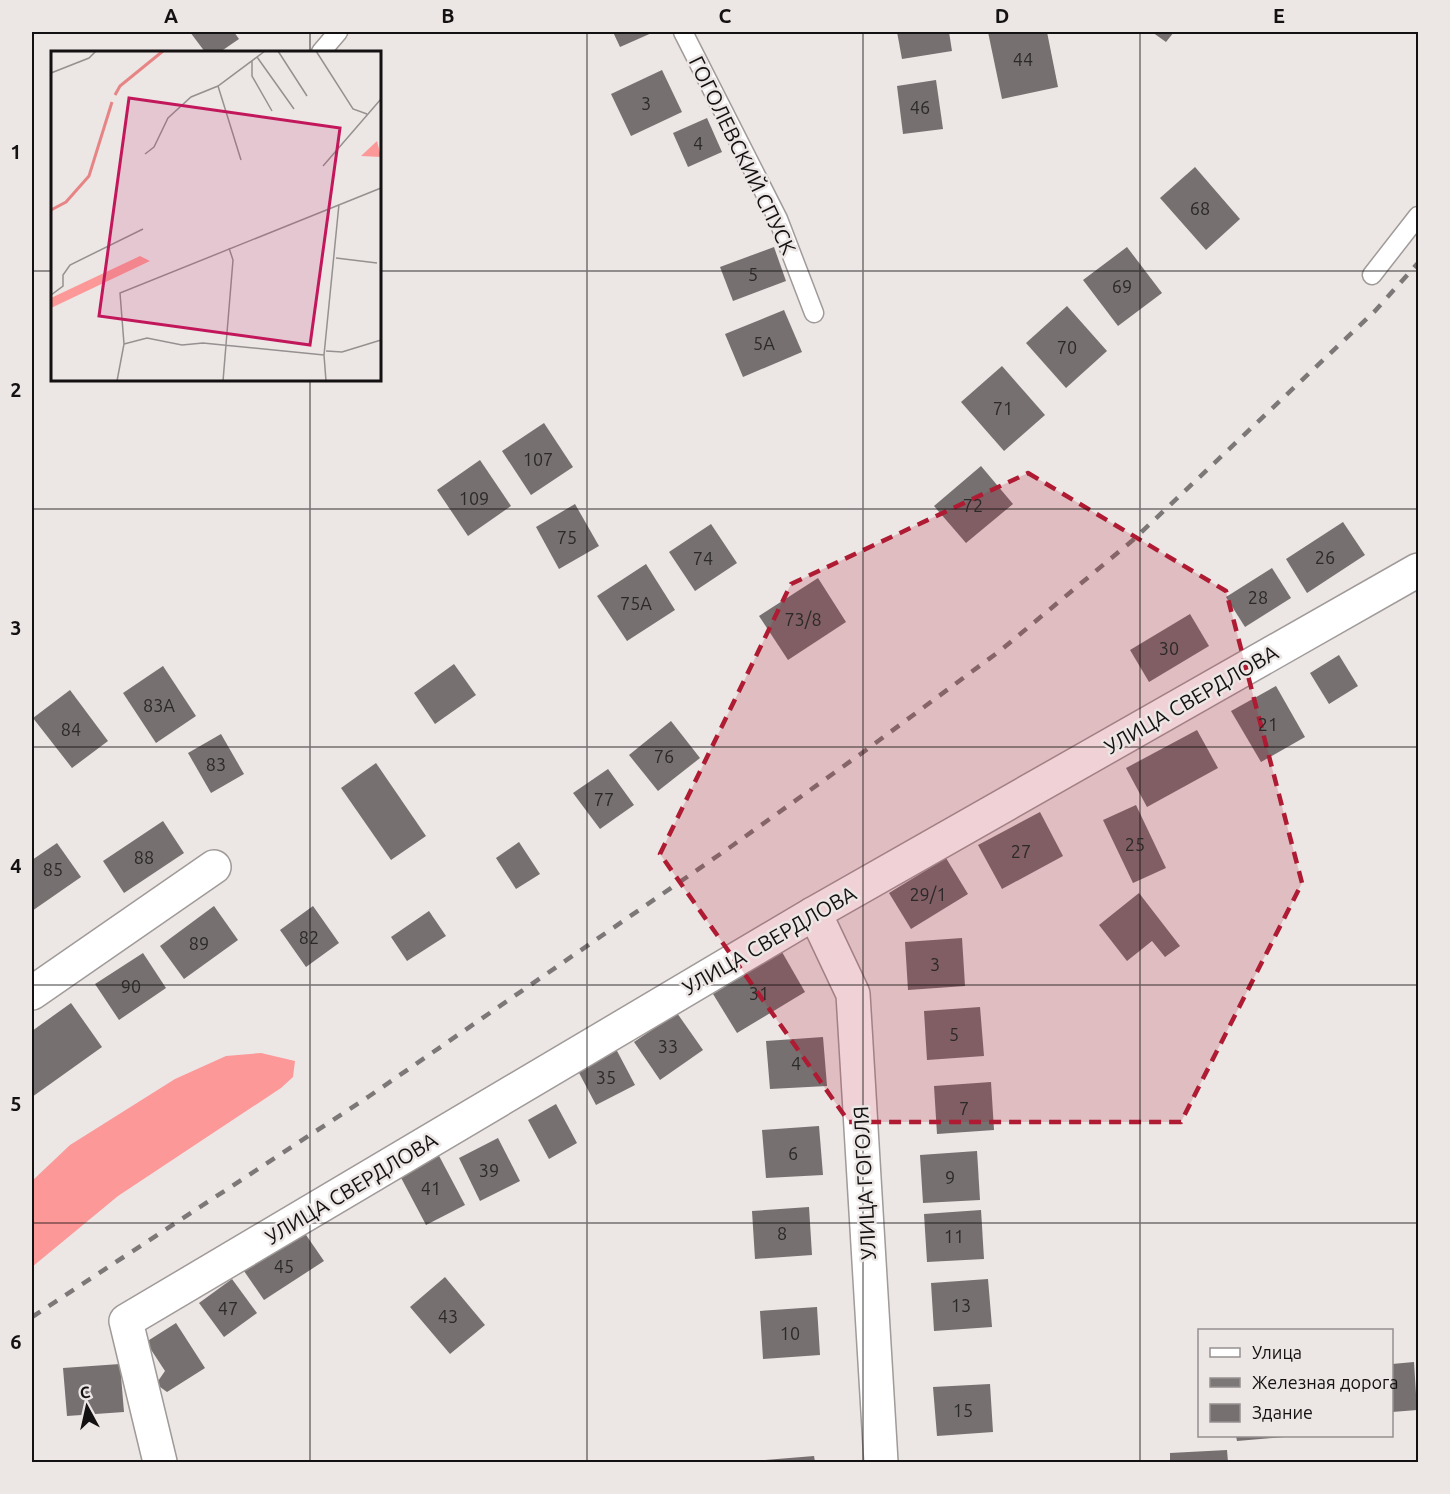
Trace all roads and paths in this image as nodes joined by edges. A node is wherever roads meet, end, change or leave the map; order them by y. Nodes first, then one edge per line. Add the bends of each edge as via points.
1 (338, 32) edge
2 (683, 32) edge
3 (322, 51) edge
4 (1419, 216) edge
5 (1372, 275) dead end
6 (813, 314) dead end
7 (1419, 570) edge
8 (214, 867) dead end
9 (813, 914) junction
10 (32, 993) edge
11 (160, 1462) edge
12 (881, 1462) edge

1 - 3 lane
2 - 6 lane, ГОГОЛЕВСКИЙ СПУСК via 778,219
4 - 5 lane
7 - 9 street, УЛИЦА СВЕРДЛОВА
8 - 10 street
9 - 11 street, УЛИЦА СВЕРДЛОВА via 126,1321
9 - 12 street, УЛИЦА ГОГОЛЯ via 853,994

